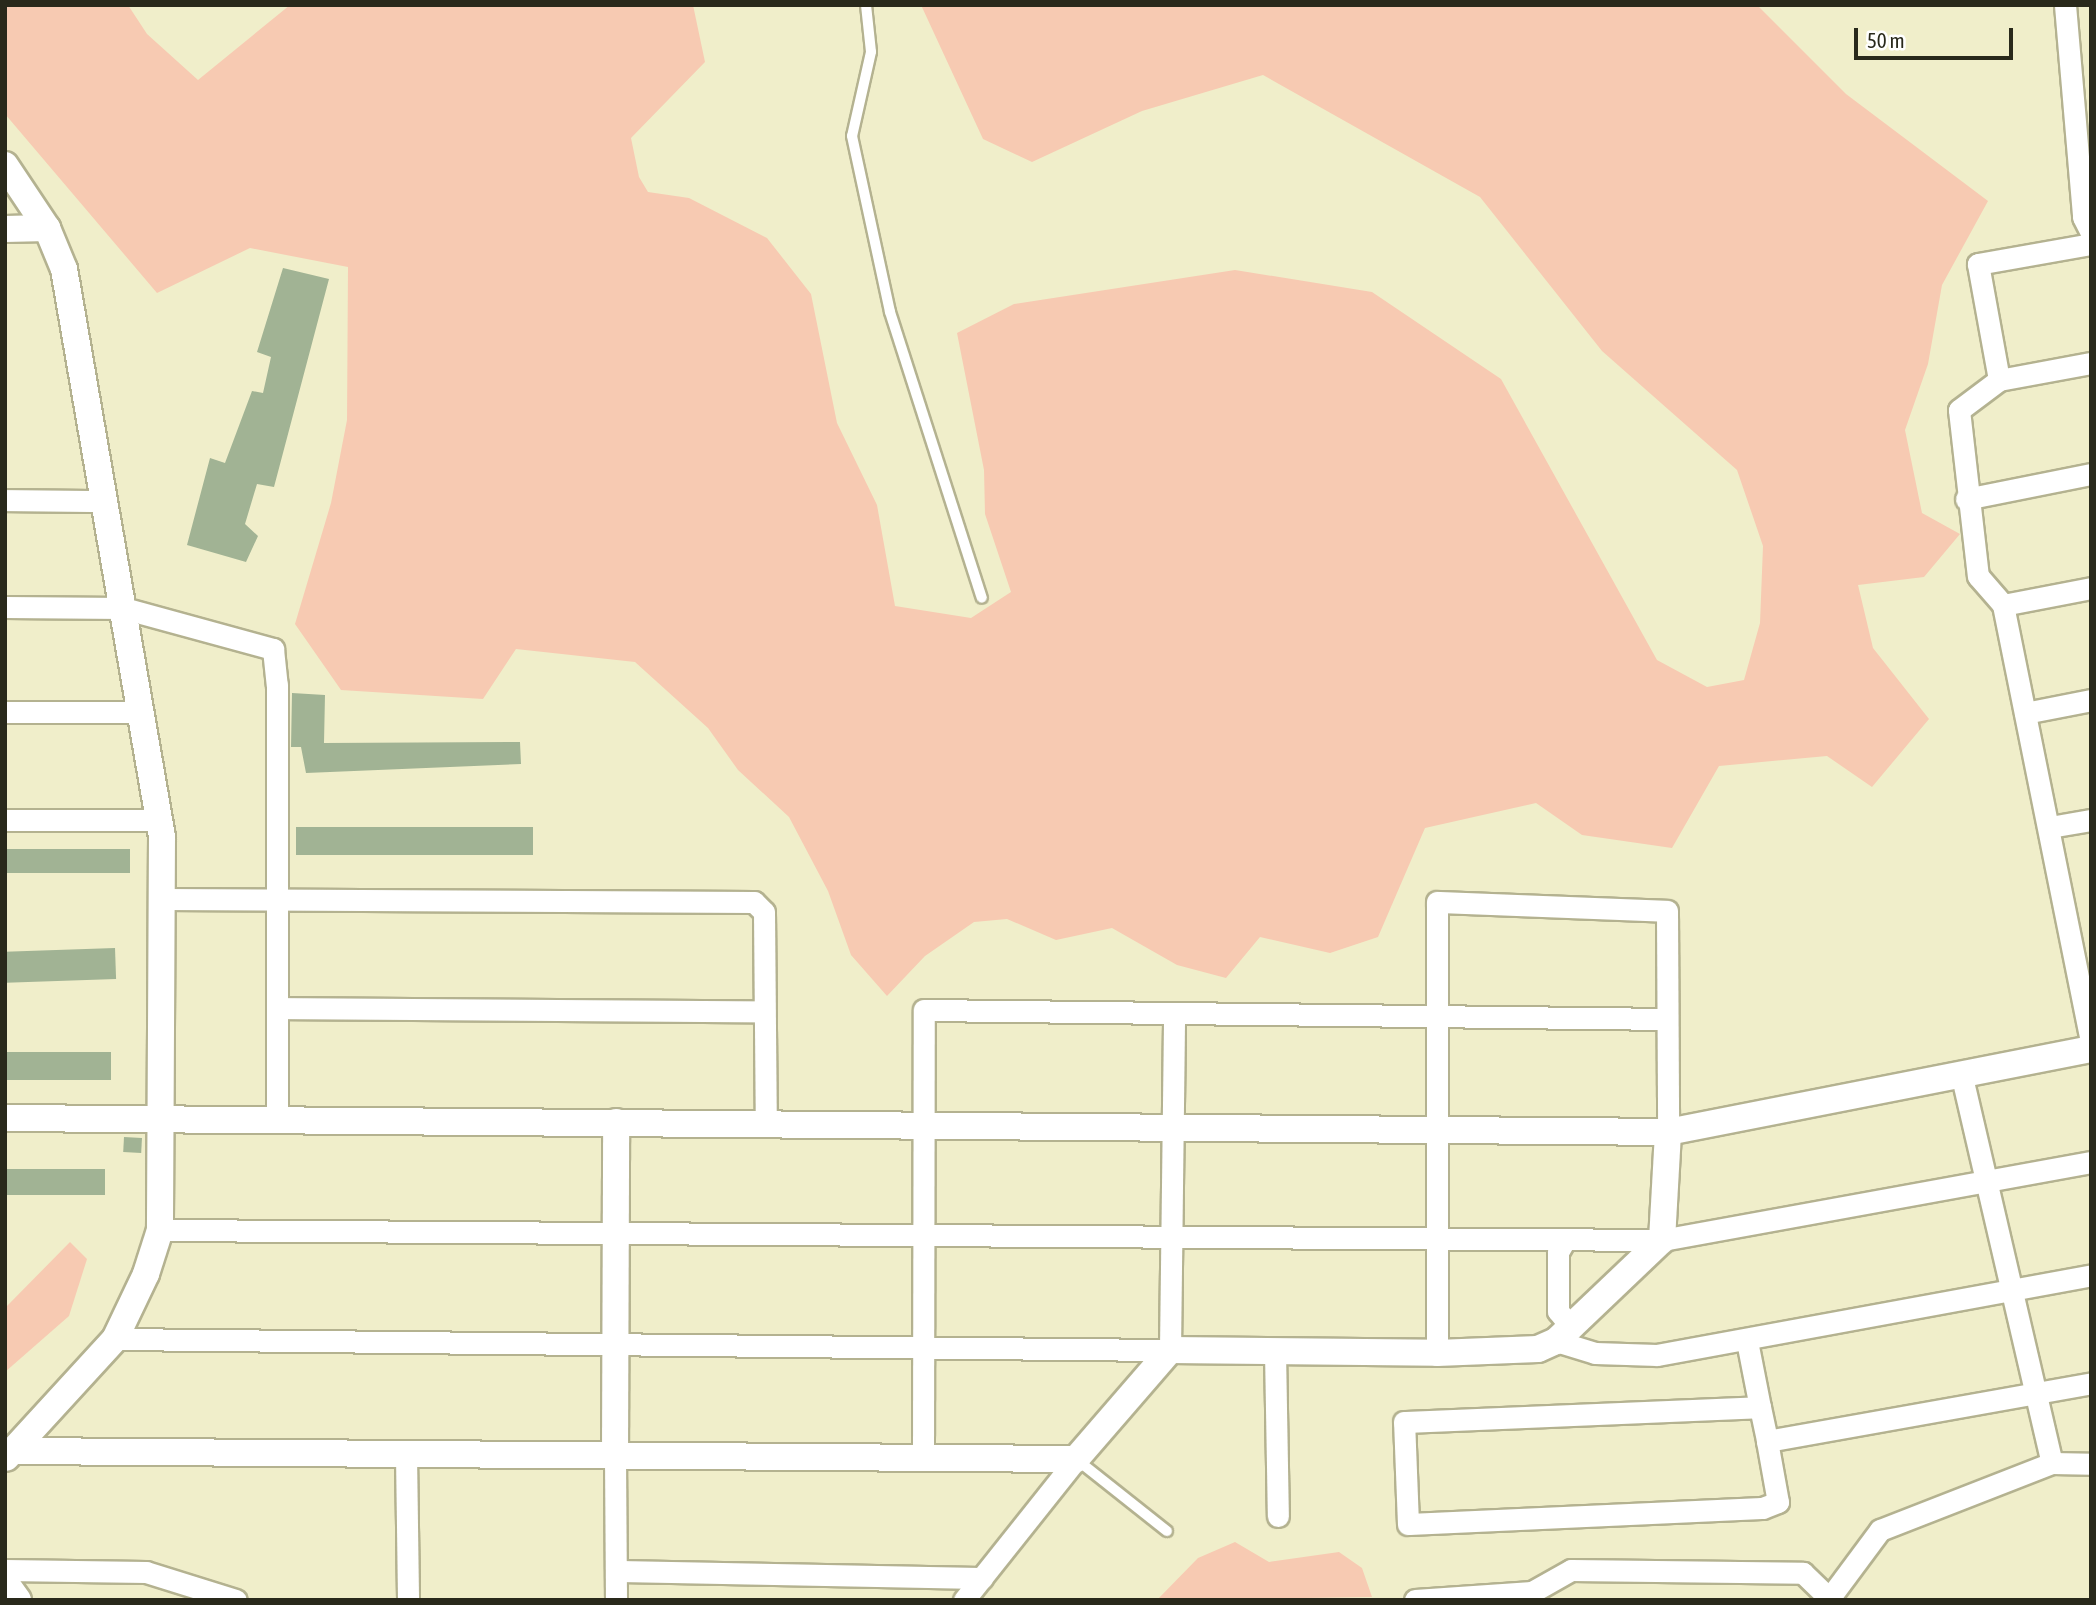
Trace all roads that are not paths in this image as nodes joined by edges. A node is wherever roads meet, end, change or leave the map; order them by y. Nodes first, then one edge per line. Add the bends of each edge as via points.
1 (866, 5) edge
2 (2065, 5) edge
3 (5, 165) edge
4 (47, 228) junction
5 (5, 229) edge
6 (2091, 233) edge
7 (2091, 244) edge
8 (2091, 363) edge
9 (1999, 380) junction
10 (2091, 474) edge
11 (1966, 499) junction
12 (5, 500) edge
13 (104, 501) junction
14 (2091, 588) edge
15 (982, 598) dead end
16 (2003, 606) junction
17 (5, 607) edge
18 (123, 608) junction
19 (2091, 700) edge
20 (5, 712) edge
21 (142, 712) junction
22 (2025, 713) junction
23 (5, 820) edge
24 (161, 820) junction
25 (2091, 820) edge
26 (2050, 827) junction
27 (279, 898) junction
28 (162, 899) junction
29 (2081, 937) edge
30 (278, 1008) junction
31 (764, 1011) junction
32 (1174, 1015) junction
33 (1437, 1018) junction
34 (1667, 1019) junction
35 (2091, 1043) edge
36 (2091, 1049) edge
37 (1962, 1077) junction
38 (5, 1118) edge
39 (162, 1119) junction
40 (277, 1120) junction
41 (615, 1122) junction
42 (766, 1122) junction
43 (923, 1125) junction
44 (1172, 1128) junction
45 (1437, 1130) junction
46 (1668, 1132) junction
47 (2091, 1162) edge
48 (1984, 1181) junction
49 (160, 1230) junction
50 (615, 1233) junction
51 (923, 1235) junction
52 (1171, 1237) junction
53 (1437, 1239) junction
54 (1565, 1240) junction
55 (1662, 1240) junction
56 (2091, 1275) edge
57 (2011, 1290) junction
58 (1564, 1334) junction
59 (115, 1339) junction
60 (1747, 1341) junction
61 (614, 1345) junction
62 (923, 1347) junction
63 (1170, 1350) junction
64 (1275, 1351) junction
65 (1437, 1353) junction
66 (2091, 1383) edge
67 (2038, 1392) junction
68 (1760, 1407) junction
69 (1767, 1441) junction
70 (406, 1454) junction
71 (9, 1455) edge
72 (615, 1455) junction
73 (923, 1458) junction
74 (1076, 1459) junction
75 (2052, 1463) junction
76 (2091, 1464) edge
77 (1278, 1516) dead end
78 (1167, 1531) dead end
79 (5, 1570) edge
80 (617, 1571) junction
81 (982, 1577) junction
82 (5, 1582) edge
83 (1828, 1599) edge
84 (18, 1600) edge
85 (236, 1600) edge
86 (408, 1600) edge
87 (616, 1600) edge
88 (964, 1600) edge
89 (1415, 1600) edge

1 - 15 lane via 871,52 852,136 890,312
2 - 6 street via 2083,217
3 - 4 street
4 - 5 street
4 - 13 street via 64,269
7 - 9 street via 1978,264
8 - 9 street
9 - 11 street via 1959,410
10 - 11 street
11 - 16 street via 1978,576
12 - 13 street
13 - 18 street
14 - 16 street
16 - 22 street
17 - 18 street
18 - 21 street
18 - 27 street via 273,649
19 - 22 street
20 - 21 street
21 - 24 street
22 - 26 street
23 - 24 street
24 - 28 street
25 - 26 street
26 - 29 street
27 - 28 street
27 - 30 street
27 - 31 street via 754,902 764,912
28 - 39 street
29 - 35 street
30 - 31 street
30 - 40 street
31 - 42 street
32 - 33 street
32 - 43 street via 924,1010
32 - 44 street
33 - 34 street
33 - 34 street via 1437,902 1667,911
33 - 45 street
34 - 46 street
36 - 37 street
37 - 46 street
37 - 48 street
38 - 39 street
39 - 40 street
39 - 49 street
40 - 41 street
41 - 42 street
41 - 50 street
42 - 43 street
43 - 44 street
43 - 51 street
44 - 45 street
44 - 52 street
45 - 46 street
45 - 53 street
46 - 55 street
47 - 48 street
48 - 55 street
48 - 57 street
49 - 50 street
49 - 59 street via 146,1274
50 - 51 street
50 - 61 street
51 - 52 street
51 - 62 street
52 - 53 street
52 - 63 street
53 - 54 street
53 - 65 street
54 - 55 street
54 - 58 street via 1558,1252 1558,1311
55 - 58 street
56 - 57 street
57 - 60 street
57 - 67 street
58 - 60 street via 1595,1353 1657,1355
58 - 65 street via 1538,1349
59 - 61 street
59 - 71 street
60 - 68 street
61 - 62 street
61 - 72 street
62 - 63 street
62 - 73 street
63 - 64 street
63 - 74 street
64 - 65 street
64 - 77 street
66 - 67 street
67 - 69 street
67 - 75 street
68 - 69 street
68 - 69 street via 1404,1422 1408,1524 1762,1508 1778,1502
70 - 71 street
70 - 72 street
70 - 86 street
72 - 73 street
72 - 80 street
73 - 74 street
74 - 78 lane
74 - 81 street
75 - 76 street
75 - 83 street via 1880,1530
79 - 85 street via 146,1572
80 - 81 street
80 - 87 street
81 - 88 street
82 - 84 street
83 - 89 street via 1803,1573 1571,1570 1532,1592

